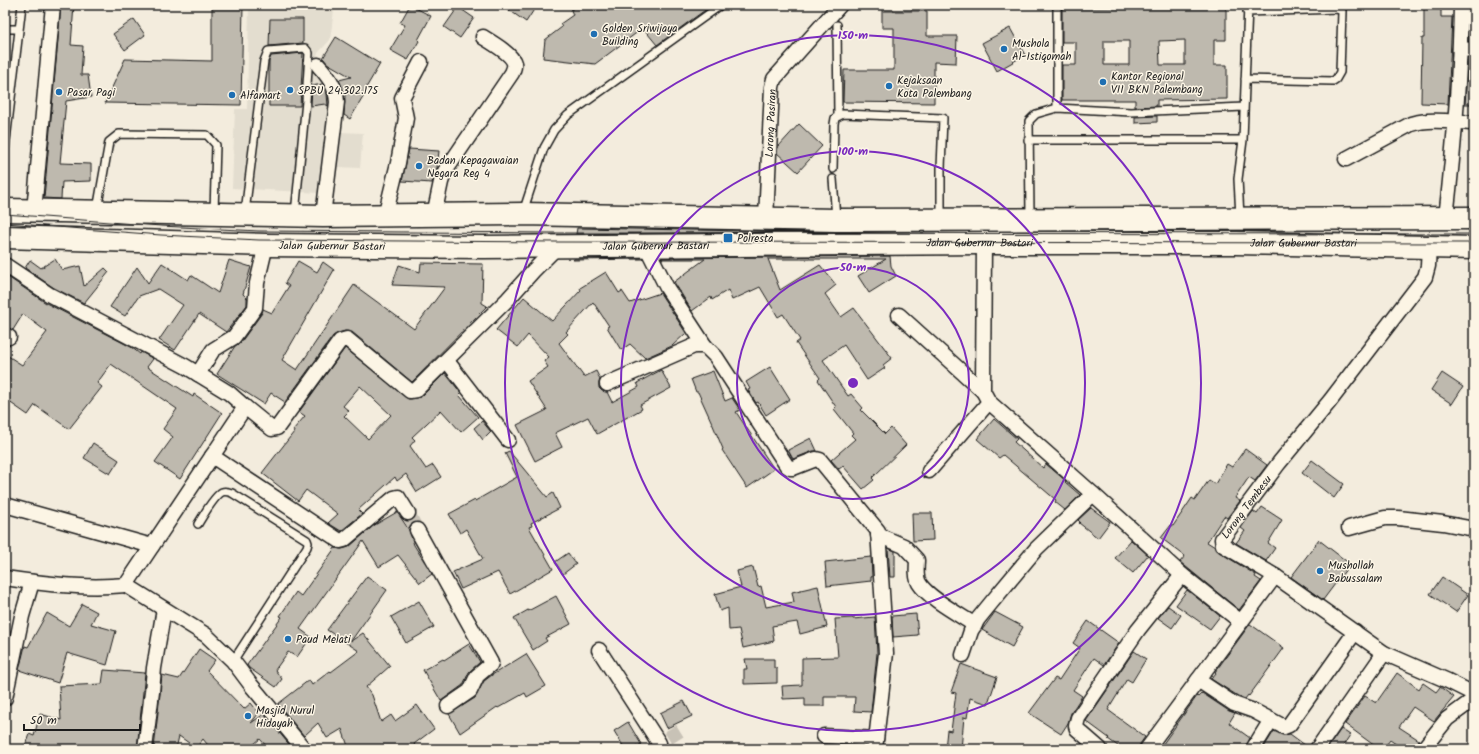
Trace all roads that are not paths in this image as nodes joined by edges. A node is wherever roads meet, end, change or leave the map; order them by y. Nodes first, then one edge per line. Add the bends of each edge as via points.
1 (22, 5) edge
2 (53, 5) edge
3 (721, 5) edge
4 (840, 5) edge
5 (1057, 5) edge
6 (1460, 5) edge
7 (1248, 8) edge
8 (838, 25) dead end
9 (5, 29) edge
10 (19, 29) junction
11 (483, 37) dead end
12 (1467, 49) edge
13 (421, 62) dead end
14 (318, 65) dead end
15 (1245, 79) junction
16 (1244, 107) junction
17 (1057, 108) junction
18 (838, 116) junction
19 (1456, 122) junction
20 (1474, 123) edge
21 (1028, 140) junction
22 (1243, 140) junction
23 (5, 146) edge
24 (1346, 159) dead end
25 (833, 169) dead end
26 (833, 179) dead end
27 (5, 210) edge
28 (34, 210) junction
29 (97, 212) junction
30 (213, 214) junction
31 (244, 214) junction
32 (523, 214) junction
33 (294, 215) junction
34 (434, 215) junction
35 (484, 215) junction
36 (323, 216) junction
37 (385, 216) junction
38 (1446, 218) junction
39 (1474, 218) edge
40 (766, 219) junction
41 (1238, 219) junction
42 (836, 220) junction
43 (941, 220) junction
44 (1030, 220) junction
45 (5, 237) edge
46 (984, 243) junction
47 (1236, 243) junction
48 (266, 245) junction
49 (646, 246) junction
50 (483, 247) junction
51 (557, 247) junction
52 (1429, 247) junction
53 (1474, 248) edge
54 (5, 265) edge
55 (899, 315) dead end
56 (705, 346) junction
57 (447, 362) junction
58 (198, 374) junction
59 (607, 384) dead end
60 (986, 396) junction
61 (245, 407) junction
62 (508, 440) dead end
63 (212, 456) junction
64 (929, 471) dead end
65 (1093, 494) junction
66 (5, 505) edge
67 (408, 513) tunnel mouth
68 (198, 524) dead end
69 (1349, 528) dead end
70 (1474, 529) edge
71 (417, 530) tunnel mouth
72 (878, 535) junction
73 (152, 546) junction
74 (1182, 575) junction
75 (1275, 576) junction
76 (5, 578) edge
77 (32, 582) junction
78 (126, 585) junction
79 (164, 609) junction
80 (1241, 622) junction
81 (975, 625) junction
82 (1355, 632) junction
83 (599, 650) dead end
84 (1384, 653) junction
85 (963, 655) dead end
86 (233, 661) junction
87 (1198, 680) junction
88 (1474, 694) edge
89 (5, 698) edge
90 (1474, 699) edge
91 (448, 706) dead end
92 (1271, 720) junction
93 (824, 736) dead end
94 (659, 743) dead end
95 (876, 744) edge
96 (145, 749) edge
97 (304, 749) edge
98 (1100, 749) edge
99 (1147, 749) edge
100 (1253, 749) edge
101 (1317, 749) edge
102 (1423, 749) edge

1 - 10 lane
2 - 28 street
3 - 32 lane via 568,115 554,130 544,148
4 - 40 street, Lorong Pasiran via 774,79
5 - 17 lane
6 - 12 street
7 - 15 lane
7 - 15 lane via 1342,11 1340,72 1333,81
8 - 18 lane
9 - 10 lane
10 - 23 lane
11 - 34 street via 511,57 514,68 444,172
12 - 19 street
13 - 37 street via 402,98 406,118
14 - 36 street via 337,93
15 - 16 lane
16 - 17 lane via 1131,112
16 - 22 lane
17 - 21 lane via 1032,117 1029,121
18 - 25 lane via 834,124
18 - 43 lane via 843,114 943,118 940,168
19 - 20 street
19 - 24 street via 1430,120 1411,124
19 - 38 street
21 - 22 lane
21 - 44 lane
22 - 41 lane via 1238,179
26 - 42 lane
27 - 28 highway, Jalan Gubernur Bastari
28 - 29 highway, Jalan Gubernur Bastari
29 - 30 highway, Jalan Gubernur Bastari
29 - 30 lane via 109,142 119,134 207,135 216,146
30 - 31 highway, Jalan Gubernur Bastari
31 - 33 highway, Jalan Gubernur Bastari
31 - 33 lane via 264,61 268,51 305,48 309,53 306,101
32 - 35 highway, Jalan Gubernur Bastari
32 - 40 highway, Jalan Gubernur Bastari
33 - 36 highway, Jalan Gubernur Bastari
34 - 35 highway, Jalan Gubernur Bastari
34 - 37 highway, Jalan Gubernur Bastari
35 - 50 highway
36 - 37 highway, Jalan Gubernur Bastari
38 - 39 highway, Jalan Gubernur Bastari
38 - 41 highway, Jalan Gubernur Bastari
40 - 42 highway, Jalan Gubernur Bastari
41 - 44 highway, Jalan Gubernur Bastari
41 - 47 highway
42 - 43 highway, Jalan Gubernur Bastari
43 - 44 highway, Jalan Gubernur Bastari
45 - 48 highway, Jalan Gubernur Bastari
46 - 47 highway, Jalan Gubernur Bastari
46 - 49 highway, Jalan Gubernur Bastari
46 - 60 street
47 - 52 highway, Jalan Gubernur Bastari
48 - 50 highway, Jalan Gubernur Bastari
48 - 58 street via 257,283 255,308 234,337 213,350
49 - 51 highway, Jalan Gubernur Bastari
49 - 56 street via 667,288
50 - 51 highway, Jalan Gubernur Bastari
51 - 57 street
52 - 53 highway, Jalan Gubernur Bastari
52 - 75 street, Lorong Tembesu via 1425,277 1222,539 1223,545
54 - 58 street via 50,295
55 - 60 street
56 - 59 street via 694,346
56 - 72 street via 716,358 787,466 793,468 816,459 820,460 878,531
57 - 61 street via 416,390 410,391 344,339 277,428 272,429
57 - 62 street
58 - 61 street via 229,393
60 - 64 street
60 - 65 street
61 - 63 street
63 - 67 street via 340,541 394,498 400,499
63 - 73 street
65 - 74 street
65 - 81 street via 1036,549
66 - 73 street
68 - 86 lane via 217,496 227,491 308,543
69 - 70 street via 1385,518 1398,518
71 - 91 street via 491,663 477,676 470,691
72 - 81 street via 904,546 917,560 917,575 921,586
72 - 95 street via 886,653
73 - 78 street
74 - 80 street
74 - 98 street via 1138,630 1078,718 1077,729
75 - 80 street
75 - 82 street, Lorong Tembesu
76 - 77 street
77 - 78 street via 74,586
77 - 89 street via 20,624
78 - 79 street
79 - 86 street via 206,635
79 - 96 street
80 - 87 street
81 - 85 street
82 - 84 street, Lorong Tembesu
82 - 92 street via 1289,725 1284,727
83 - 94 street
84 - 88 street, Lorong Tembesu
84 - 101 street
86 - 97 street
87 - 92 street via 1234,704
87 - 99 street
90 - 102 street via 1447,719
92 - 100 street
93 - 95 street

